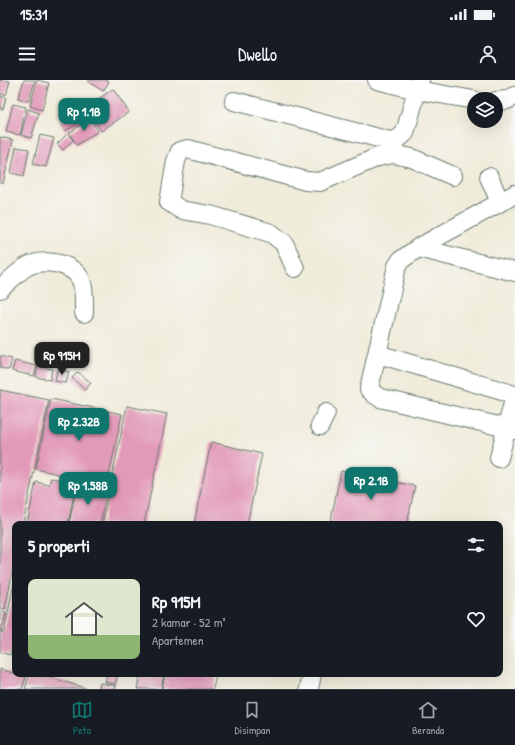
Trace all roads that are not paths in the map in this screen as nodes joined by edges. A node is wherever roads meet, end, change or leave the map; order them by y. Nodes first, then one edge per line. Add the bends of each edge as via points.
1 (377, 80) edge
2 (419, 85) edge
3 (515, 96) edge
4 (467, 98) edge
5 (503, 100) edge
6 (234, 101) dead end
7 (454, 176) dead end
8 (489, 177) dead end
9 (507, 198) edge
10 (418, 248) junction
11 (295, 268) dead end
12 (515, 272) edge
13 (0, 289) edge
14 (84, 313) dead end
15 (378, 354) junction
16 (515, 395) edge
17 (511, 429) edge
18 (499, 458) dead end
19 (311, 677) edge
20 (309, 689) edge

1 - 2 lane
2 - 4 lane
2 - 6 lane via 405,133 390,141
3 - 5 lane
7 - 11 lane via 412,158 393,154 378,157 320,182 306,181 188,149 180,151 169,202 181,210 210,215 271,233 284,243
8 - 9 lane
9 - 10 lane
10 - 12 lane
10 - 15 lane via 397,266
13 - 14 lane via 26,267 48,261 69,268 81,279
15 - 16 lane
15 - 17 lane via 369,389 380,398
16 - 17 lane
17 - 18 lane
19 - 20 lane

